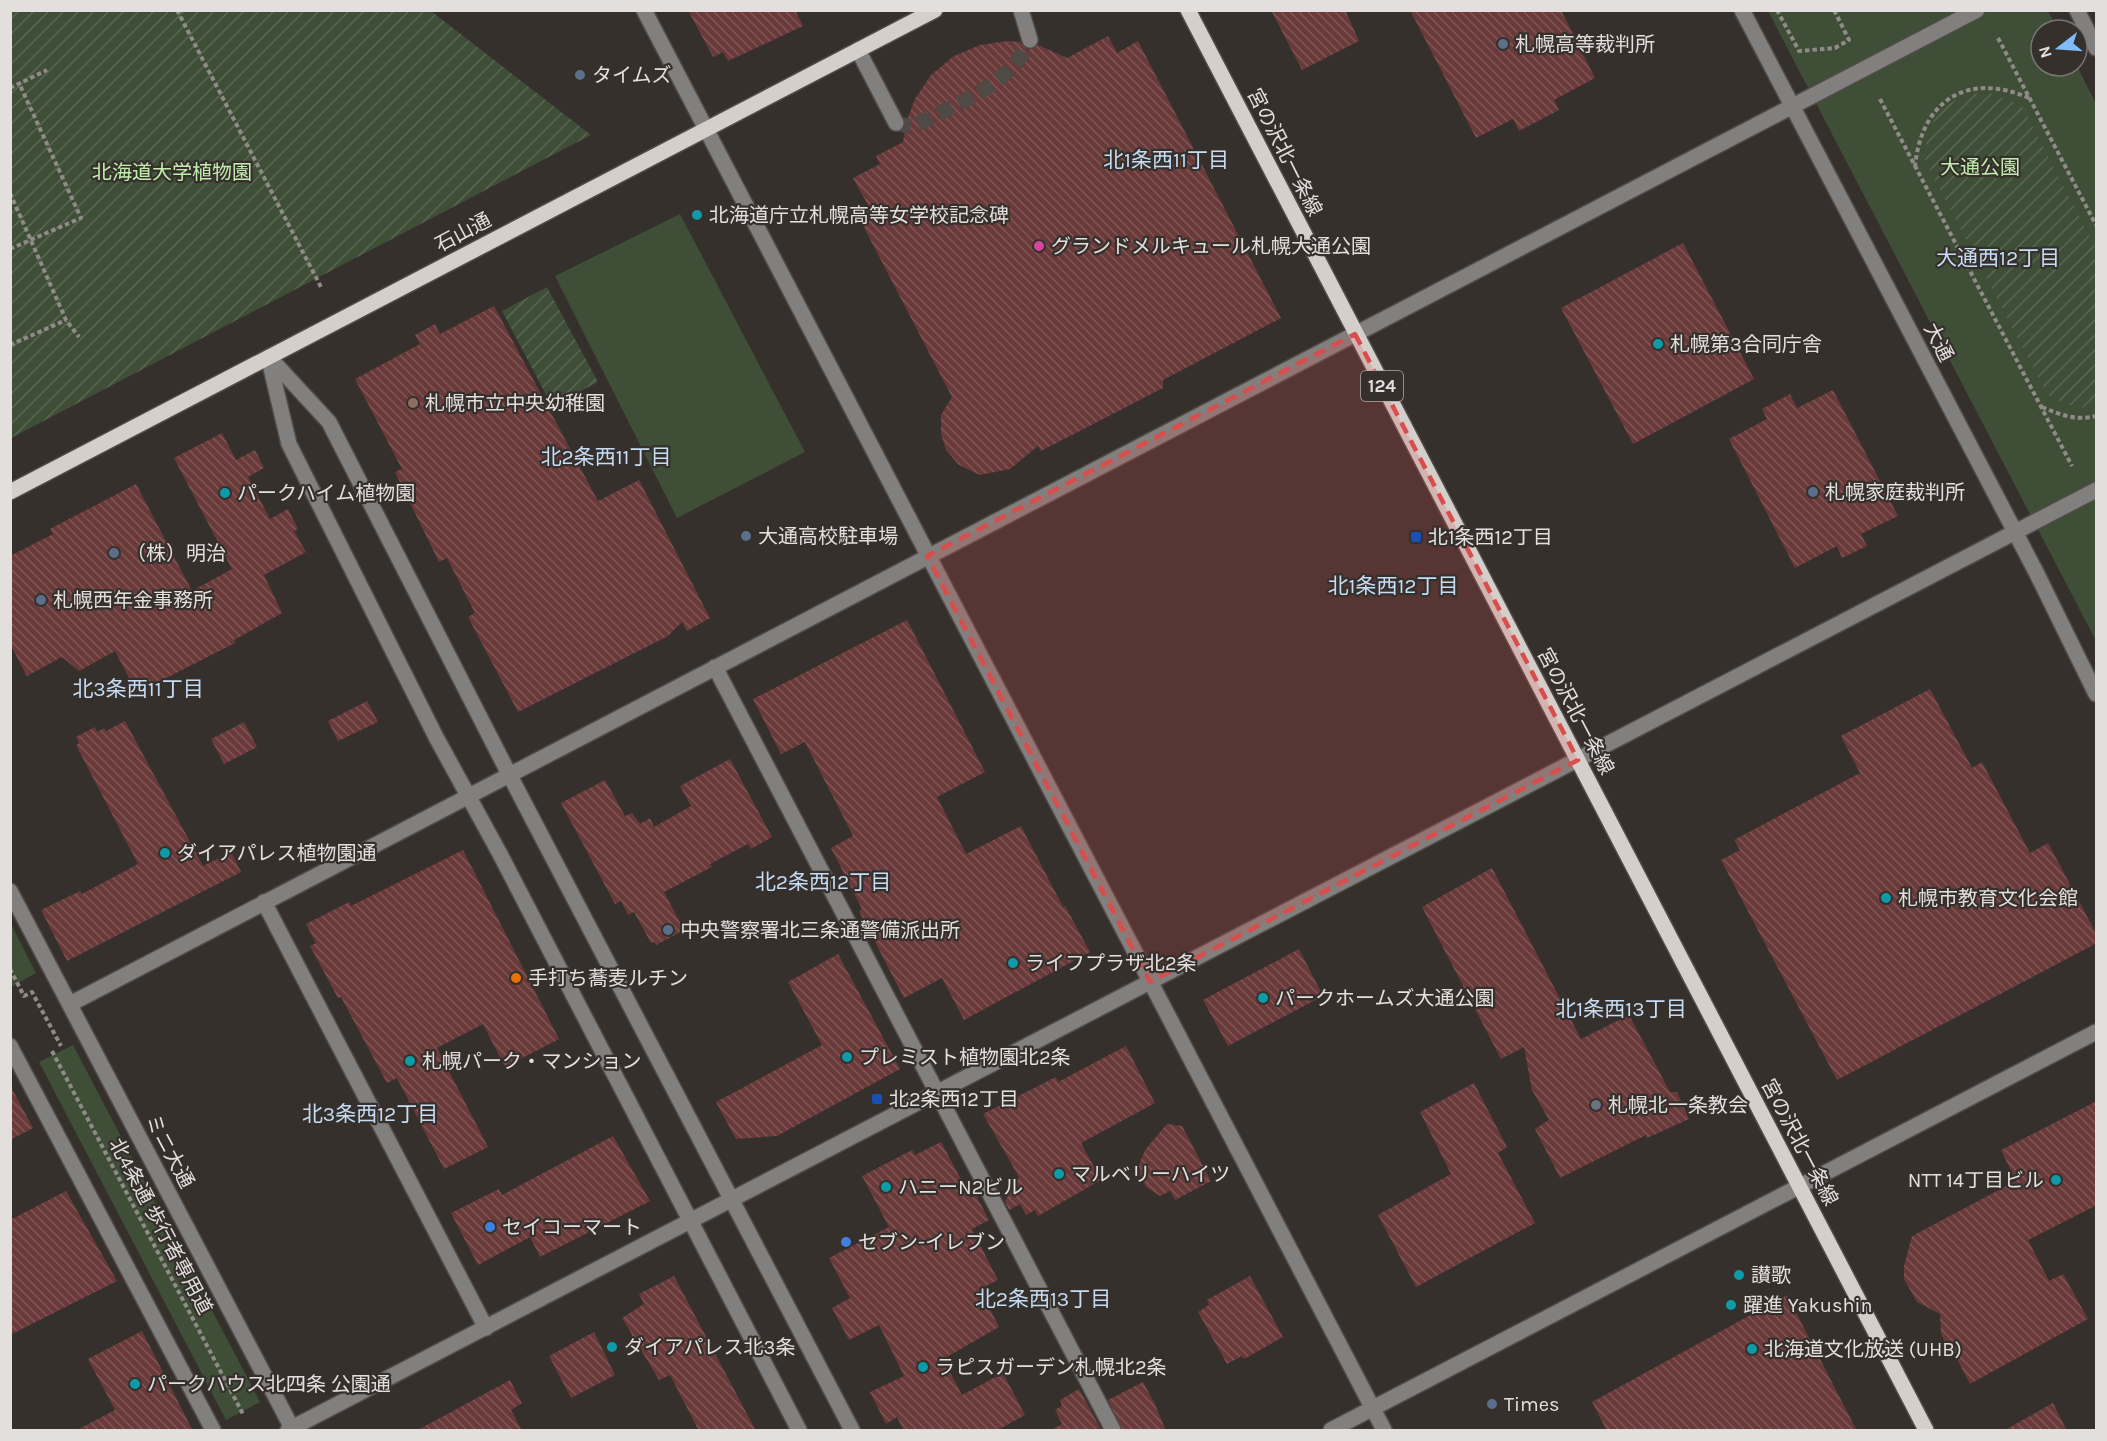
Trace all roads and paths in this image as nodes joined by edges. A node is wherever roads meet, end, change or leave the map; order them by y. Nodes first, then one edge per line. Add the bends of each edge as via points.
1 (177, 10) edge
2 (644, 10) edge
3 (934, 10) edge
4 (1021, 10) edge
5 (1188, 10) edge
6 (1742, 10) edge
7 (1777, 10) edge
8 (1834, 10) edge
9 (1977, 10) edge
10 (2077, 10) edge
11 (918, 14) edge
12 (1998, 38) dead end
13 (1030, 40) dead end
14 (2097, 48) edge
15 (858, 50) junction
16 (48, 70) dead end
17 (19, 83) junction
18 (10, 88) edge
19 (1880, 99) dead end
20 (2029, 99) junction
21 (1792, 107) junction
22 (896, 123) dead end
23 (706, 129) junction
24 (1916, 167) junction
25 (10, 193) edge
26 (2097, 225) edge
27 (32, 238) junction
28 (10, 249) edge
29 (321, 287) dead end
30 (66, 320) junction
31 (1355, 334) junction
32 (79, 337) dead end
33 (10, 345) edge
34 (269, 357) junction
35 (2041, 406) junction
36 (2097, 416) edge
37 (2072, 466) dead end
38 (2097, 490) edge
39 (10, 492) edge
40 (2014, 532) junction
41 (927, 556) junction
42 (715, 667) junction
43 (2097, 694) edge
44 (1578, 760) junction
45 (509, 774) junction
46 (468, 796) junction
47 (10, 891) edge
48 (264, 902) junction
49 (10, 969) edge
50 (1150, 982) junction
51 (70, 1004) junction
52 (2097, 1032) edge
53 (10, 1046) edge
54 (61, 1046) dead end
55 (52, 1051) dead end
56 (937, 1093) junction
57 (1799, 1187) junction
58 (732, 1200) junction
59 (691, 1221) junction
60 (486, 1328) junction
61 (1372, 1410) junction
62 (244, 1416) dead end
63 (291, 1430) edge
64 (213, 1431) edge
65 (800, 1431) edge
66 (852, 1431) edge
67 (1113, 1431) edge
68 (1331, 1431) edge
69 (1384, 1431) edge
70 (1926, 1431) edge

1 - 29 path
2 - 23 street
3 - 11 main road, 石山通
4 - 13 street
5 - 31 main road, 宮の沢北一条線 / 124
6 - 21 street, 大通
7 - 8 path via 1799,51 1835,48 1849,40
9 - 21 street
10 - 14 street
11 - 15 main road, 石山通
12 - 20 path
15 - 22 street
15 - 23 main road, 石山通
16 - 17 path
17 - 18 path
17 - 27 path via 81,218
19 - 24 path
20 - 24 path via 2008,89 1984,87 1962,92 1942,104 1926,122 1917,144
20 - 26 path
21 - 31 street
21 - 40 street, 大通
23 - 34 main road, 石山通
23 - 41 street
24 - 35 path
25 - 27 path
27 - 28 path
27 - 30 path
30 - 32 path
30 - 33 path
31 - 41 street
31 - 44 main road, 宮の沢北一条線 / 124
34 - 39 main road, 石山通
34 - 45 street via 329,422
34 - 46 street via 289,444
35 - 36 path via 2064,416
35 - 37 path
38 - 40 street
40 - 43 street, 大通
40 - 44 street
41 - 42 street
41 - 50 street
42 - 45 street
42 - 56 street
44 - 50 street
44 - 57 main road, 宮の沢北一条線 / 124
45 - 46 street
45 - 58 street
46 - 48 street
46 - 59 street
47 - 51 street, ミニ大通
48 - 51 street
48 - 60 street
49 - 54 path via 24,996 32,992
50 - 56 street
50 - 61 street
51 - 63 street, ミニ大通
52 - 57 street
53 - 64 street
55 - 62 path, 北4条通 歩行者専用道
56 - 58 street
56 - 67 street
57 - 61 street
57 - 70 main road, 宮の沢北一条線 / 124
58 - 59 street
58 - 66 street
59 - 60 street
59 - 65 street
60 - 63 street
61 - 68 street
61 - 69 street

